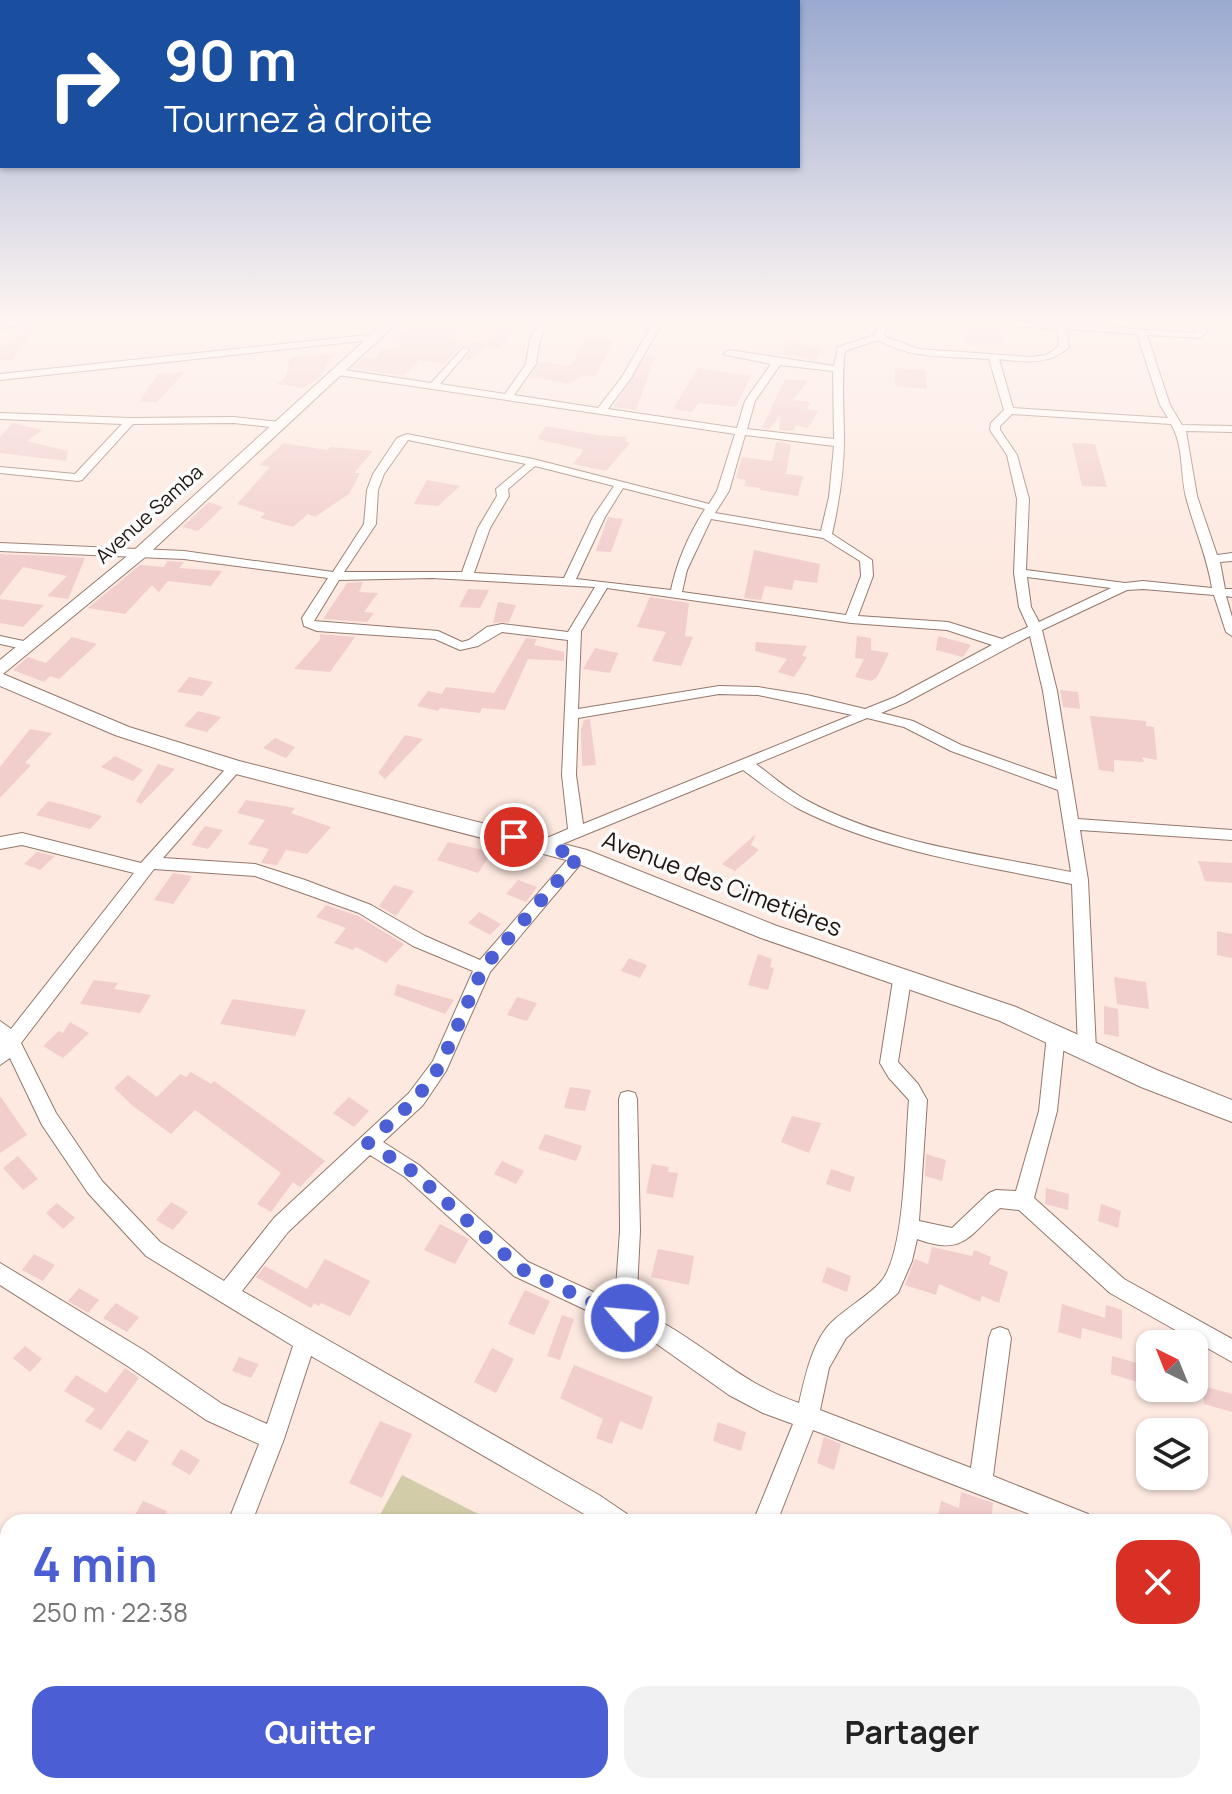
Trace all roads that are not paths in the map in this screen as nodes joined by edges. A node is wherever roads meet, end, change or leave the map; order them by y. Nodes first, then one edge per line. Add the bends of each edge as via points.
1 (302, 405) edge
2 (559, 405) edge
3 (606, 405) edge
4 (749, 405) edge
5 (839, 405) edge
6 (1007, 405) edge
7 (1165, 405) edge
8 (601, 411) junction
9 (1009, 411) junction
10 (0, 416) edge
11 (130, 421) junction
12 (280, 425) junction
13 (1176, 425) junction
14 (1232, 429) edge
15 (742, 432) junction
16 (840, 446) junction
17 (533, 462) junction
18 (0, 470) edge
19 (620, 485) junction
20 (710, 511) junction
21 (826, 535) junction
22 (0, 547) edge
23 (138, 555) junction
24 (1232, 557) edge
25 (1213, 559) junction
26 (1020, 573) junction
27 (338, 576) junction
28 (467, 576) junction
29 (569, 581) junction
30 (603, 584) junction
31 (1124, 587) junction
32 (1226, 592) edge
33 (676, 593) junction
34 (851, 619) junction
35 (1035, 628) junction
36 (1232, 632) edge
37 (575, 637) junction
38 (0, 640) edge
39 (1003, 644) junction
40 (28, 646) junction
41 (0, 669) edge
42 (0, 679) edge
43 (572, 714) junction
44 (862, 715) junction
45 (747, 765) junction
46 (235, 767) junction
47 (1064, 787) junction
48 (1071, 824) junction
49 (576, 832) junction
50 (1232, 835) edge
51 (0, 843) edge
52 (545, 845) junction
53 (579, 856) junction
54 (148, 867) junction
55 (1080, 880) junction
56 (483, 968) junction
57 (902, 980) junction
58 (1056, 1035) junction
59 (4, 1043) edge
60 (1087, 1050) junction
61 (628, 1099) dead end
62 (1232, 1111) edge
63 (368, 1143) junction
64 (1023, 1201) junction
65 (909, 1227) junction
66 (0, 1273) edge
67 (226, 1295) junction
68 (625, 1318) junction
69 (1000, 1338) dead end
70 (305, 1341) junction
71 (1232, 1351) edge
72 (807, 1418) junction
73 (273, 1439) junction
74 (980, 1485) junction
75 (243, 1514) edge
76 (607, 1514) edge
77 (768, 1514) edge
78 (1058, 1514) edge

1 - 12 street, Avenue Samba
2 - 8 street
3 - 8 street
4 - 15 street
5 - 16 street
6 - 9 street
7 - 13 street
8 - 15 street
9 - 13 street
9 - 26 street via 995,430 1012,455 1023,499
10 - 11 street
11 - 12 street
11 - 18 street via 78,478
12 - 23 street, Avenue Samba
13 - 14 street
13 - 25 street via 1191,496
15 - 16 street
15 - 20 street via 723,491
16 - 21 street
17 - 19 street
17 - 27 street via 414,437 401,440 374,482 370,524
17 - 28 street via 502,489
19 - 20 street
19 - 29 street
20 - 21 street
20 - 33 street via 681,570
21 - 34 street via 866,560 867,576
22 - 23 street
23 - 27 street via 184,555
23 - 40 street, Avenue Samba
24 - 25 street
25 - 32 street
26 - 31 street
26 - 35 street via 1025,607
27 - 28 street
27 - 37 street via 308,618 313,626 438,635 460,646 502,628
28 - 29 street
29 - 30 street
30 - 33 street
30 - 37 street
31 - 32 street
31 - 35 street
32 - 36 street via 1225,619
33 - 34 street
34 - 39 street via 948,626
35 - 39 street
35 - 47 street
37 - 43 street
38 - 40 street
39 - 44 street
40 - 41 street, Avenue Samba
42 - 46 street, Avenue des Cimetières via 122,731
43 - 44 street via 719,690 807,699
43 - 49 street via 569,775
44 - 45 street
44 - 47 street via 908,724 956,748
45 - 49 street
45 - 55 street via 801,803 859,829 913,846
46 - 52 street, Avenue des Cimetières
46 - 54 street
47 - 48 street
48 - 50 street
48 - 55 street
49 - 52 street
51 - 54 street via 22,839
52 - 53 street, Avenue des Cimetières
53 - 56 street
53 - 57 street, Avenue des Cimetières
54 - 56 street via 255,870 365,909 419,941
54 - 59 street
55 - 60 street
56 - 63 street via 440,1066 416,1099
57 - 58 street, Avenue des Cimetières
57 - 65 street via 889,1063 918,1100
58 - 60 street, Avenue des Cimetières
58 - 64 street via 1048,1111
59 - 67 street via 95,1187 153,1249
60 - 62 street, Avenue des Cimetières
61 - 68 street
63 - 67 street via 281,1225
63 - 68 street via 412,1171 521,1269
64 - 65 street via 996,1199 956,1238 942,1240
64 - 71 street via 1117,1286
65 - 72 street via 891,1286 838,1330 819,1365
66 - 73 street via 214,1412
67 - 70 street
68 - 72 street via 662,1334 737,1387
69 - 74 street
70 - 73 street
70 - 76 street
72 - 74 street
72 - 77 street
73 - 75 street
74 - 78 street

